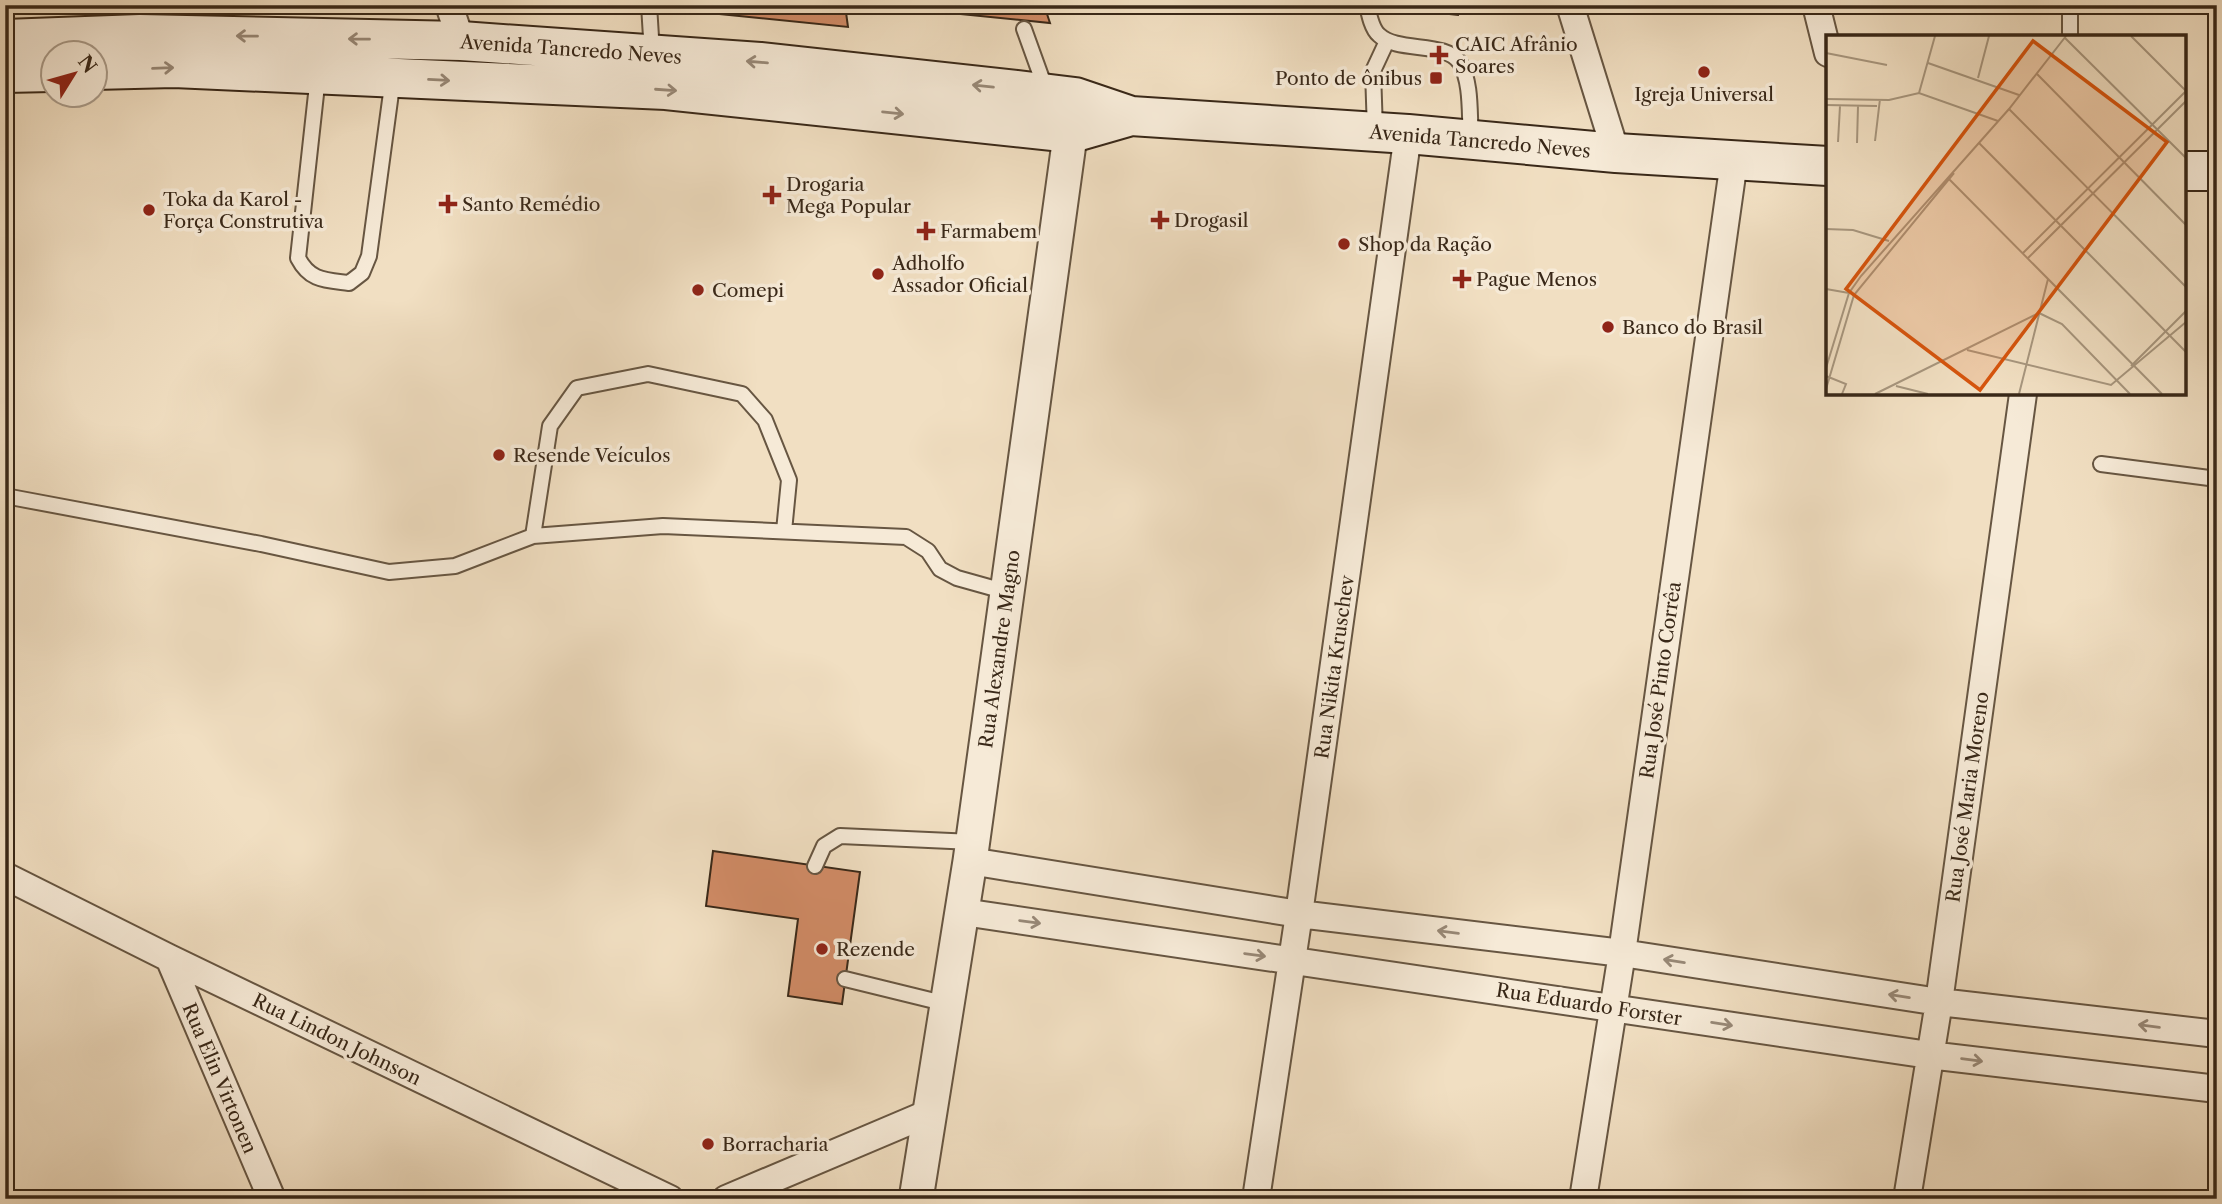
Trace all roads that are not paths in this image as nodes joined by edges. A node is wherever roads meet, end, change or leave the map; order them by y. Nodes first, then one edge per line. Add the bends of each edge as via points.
1 (449, 5) edge
2 (649, 5) edge
3 (1367, 5) edge
4 (1570, 5) edge
5 (1816, 5) edge
6 (2070, 5) edge
7 (1024, 29) dead end
8 (2070, 35) edge
9 (5, 39) edge
10 (461, 41) junction
11 (1387, 41) junction
12 (1826, 45) edge
13 (653, 55) junction
14 (108, 70) edge
15 (38, 73) edge
16 (5, 74) edge
17 (318, 74) junction
18 (393, 78) junction
19 (1065, 108) junction
20 (1392, 133) junction
21 (1471, 140) junction
22 (1616, 153) junction
23 (1734, 161) junction
24 (1826, 166) edge
25 (2187, 171) edge
26 (2217, 171) edge
27 (2023, 396) edge
28 (2101, 464) dead end
29 (2217, 479) edge
30 (5, 496) edge
31 (784, 531) junction
32 (533, 536) junction
33 (1007, 592) junction
34 (971, 852) junction
35 (815, 866) dead end
36 (5, 876) edge
37 (962, 912) junction
38 (1299, 914) junction
39 (1622, 953) junction
40 (169, 958) junction
41 (1291, 960) junction
42 (845, 979) dead end
43 (1939, 1002) junction
44 (947, 1004) junction
45 (1612, 1008) junction
46 (2217, 1034) edge
47 (1929, 1055) junction
48 (2217, 1090) edge
49 (929, 1114) junction
50 (272, 1199) edge
51 (670, 1199) edge
52 (726, 1199) edge
53 (916, 1199) edge
54 (1256, 1199) edge
55 (1583, 1199) edge
56 (1907, 1199) edge

1 - 10 street
2 - 13 lane
3 - 11 lane via 1377,34
4 - 22 street
5 - 12 street
6 - 8 lane
7 - 19 lane
10 -> 9 main road, Avenida Tancredo Neves via 139,34
10 - 13 main road, Avenida Tancredo Neves
11 - 20 lane via 1374,71
11 - 21 lane via 1444,52 1459,60 1466,77
19 -> 13 main road, Avenida Tancredo Neves via 760,62
14 -> 17 main road, Avenida Tancredo Neves
15 - 16 main road
17 - 18 main road, Avenida Tancredo Neves
17 - 18 lane via 298,258 305,271 349,283 362,273 369,256
18 -> 19 main road, Avenida Tancredo Neves
19 - 20 main road, Avenida Tancredo Neves
19 - 33 street, Rua Alexandre Magno
20 - 21 main road, Avenida Tancredo Neves
20 - 38 street, Rua Nikita Kruschev
21 - 22 main road, Avenida Tancredo Neves
22 - 23 main road, Avenida Tancredo Neves
23 - 24 main road, Avenida Tancredo Neves
23 - 39 street, Rua José Pinto Corrêa
25 - 26 main road
27 - 43 street, Rua José Maria Moreno
28 - 29 lane
30 - 32 lane via 389,572 455,566
31 - 32 lane via 663,526
31 - 32 lane via 789,480 765,420 742,394 648,374 577,388 550,426
31 - 33 lane via 906,537 928,551 940,569
33 - 34 street, Rua Alexandre Magno
34 - 35 lane via 840,836 824,846
34 - 37 street, Rua Alexandre Magno
34 - 38 street
36 - 40 street, Rua Lindon Johnson
37 -> 41 street, Rua Eduardo Forster
37 - 44 street, Rua Alexandre Magno
39 -> 38 street
38 - 41 street, Rua Nikita Kruschev
43 -> 39 street
39 - 45 street, Rua José Pinto Corrêa
40 - 50 street, Rua Elin Virtonen
40 - 51 street, Rua Lindon Johnson
41 - 45 street, Rua Eduardo Forster
41 - 54 street, Rua Nikita Kruschev
42 - 44 lane
46 -> 43 street
43 - 47 street, Rua José Maria Moreno
44 - 49 street, Rua Alexandre Magno
45 -> 47 street, Rua Eduardo Forster
45 - 55 street, Rua José Pinto Corrêa
47 -> 48 street, Rua Eduardo Forster
47 - 56 street, Rua José Maria Moreno
49 - 52 street
49 - 53 street, Rua Alexandre Magno

